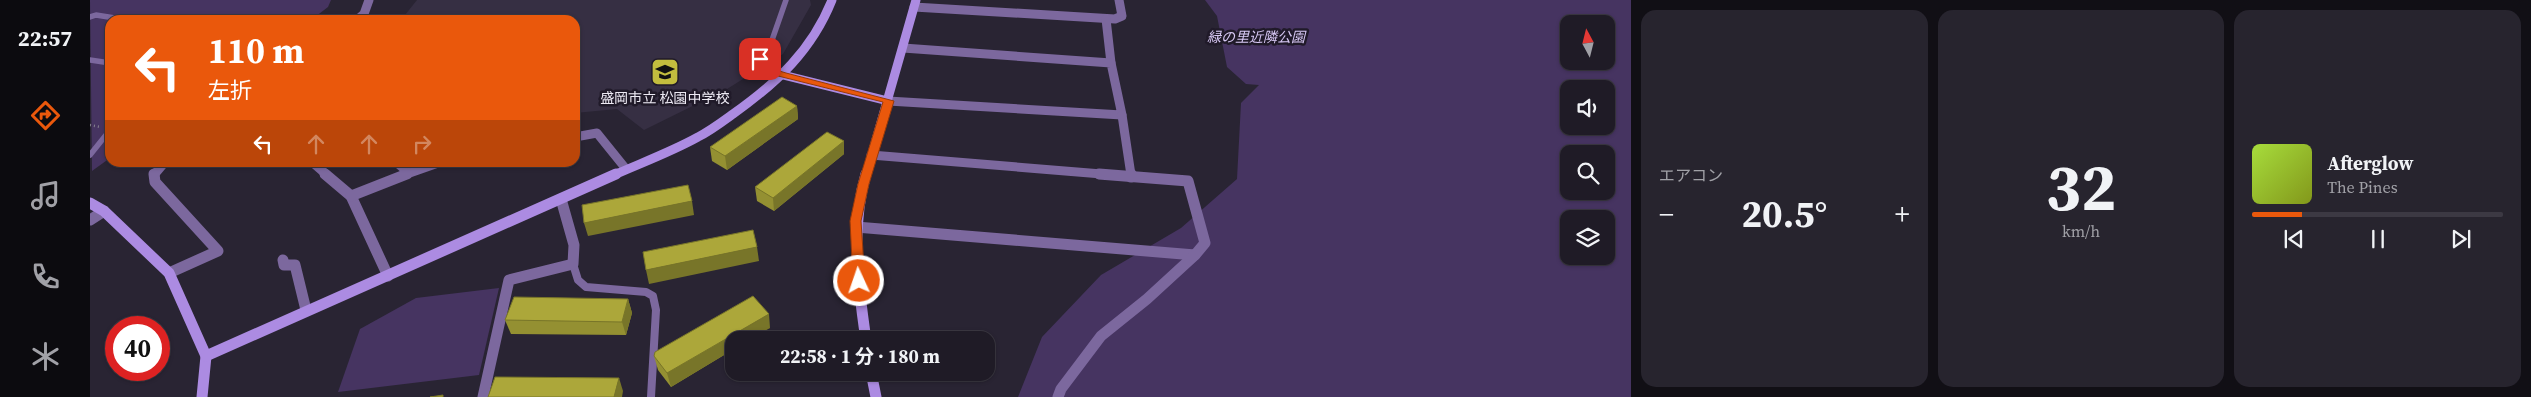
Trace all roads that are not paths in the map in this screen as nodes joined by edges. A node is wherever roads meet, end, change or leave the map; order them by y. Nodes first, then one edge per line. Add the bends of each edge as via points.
1 (369, 0) edge
2 (786, 0) edge
3 (832, 0) edge
4 (1119, 0) edge
5 (915, 3) edge
6 (363, 15) edge
7 (105, 16) edge
8 (90, 17) edge
9 (1106, 19) junction
10 (903, 48) junction
11 (90, 60) edge
12 (105, 62) edge
13 (1111, 63) junction
14 (783, 75) junction
15 (888, 101) junction
16 (1122, 115) junction
17 (105, 136) edge
18 (580, 137) edge
19 (90, 155) edge
20 (872, 155) junction
21 (160, 167) edge
22 (318, 167) edge
23 (401, 167) edge
24 (426, 167) edge
25 (626, 169) junction
26 (408, 173) junction
27 (1131, 177) junction
28 (351, 196) junction
29 (561, 199) junction
30 (90, 203) edge
31 (104, 211) junction
32 (90, 220) edge
33 (856, 226) junction
34 (1195, 255) junction
35 (283, 260) dead end
36 (573, 264) junction
37 (169, 273) junction
38 (388, 276) junction
39 (306, 310) junction
40 (865, 331) edge
41 (206, 356) junction
42 (873, 381) edge
43 (202, 397) edge
44 (484, 397) edge
45 (651, 397) edge
46 (876, 397) edge
47 (1058, 397) edge

1 - 6 street
2 - 14 lane via 771,43 760,59 769,71
3 - 14 street via 816,34
4 - 9 street via 1122,16
5 - 9 street
5 - 10 street
7 - 8 lane
9 - 13 street
10 - 13 street
10 - 15 street
11 - 12 lane
13 - 16 street
14 - 15 street
14 - 25 street via 699,137
15 - 16 street
15 - 20 street
16 - 27 street
17 - 19 lane
18 - 25 street via 597,134
20 - 27 street
20 - 33 street
21 - 37 street via 154,172 155,182 218,251
22 - 28 street
23 - 26 street
24 - 26 street
25 - 29 street
26 - 28 street
27 - 34 street via 1188,181 1205,243
28 - 38 street
29 - 36 street via 574,245
29 - 38 street
30 - 31 street
31 - 32 street
31 - 37 street
33 - 34 street
33 - 40 street
34 - 47 street via 1101,336
35 - 39 street via 284,265 295,265
36 - 44 street via 509,280
36 - 45 lane via 578,280 586,287 646,292 653,296 656,310
37 - 41 street
38 - 39 street
39 - 41 street
41 - 43 street
42 - 46 street

